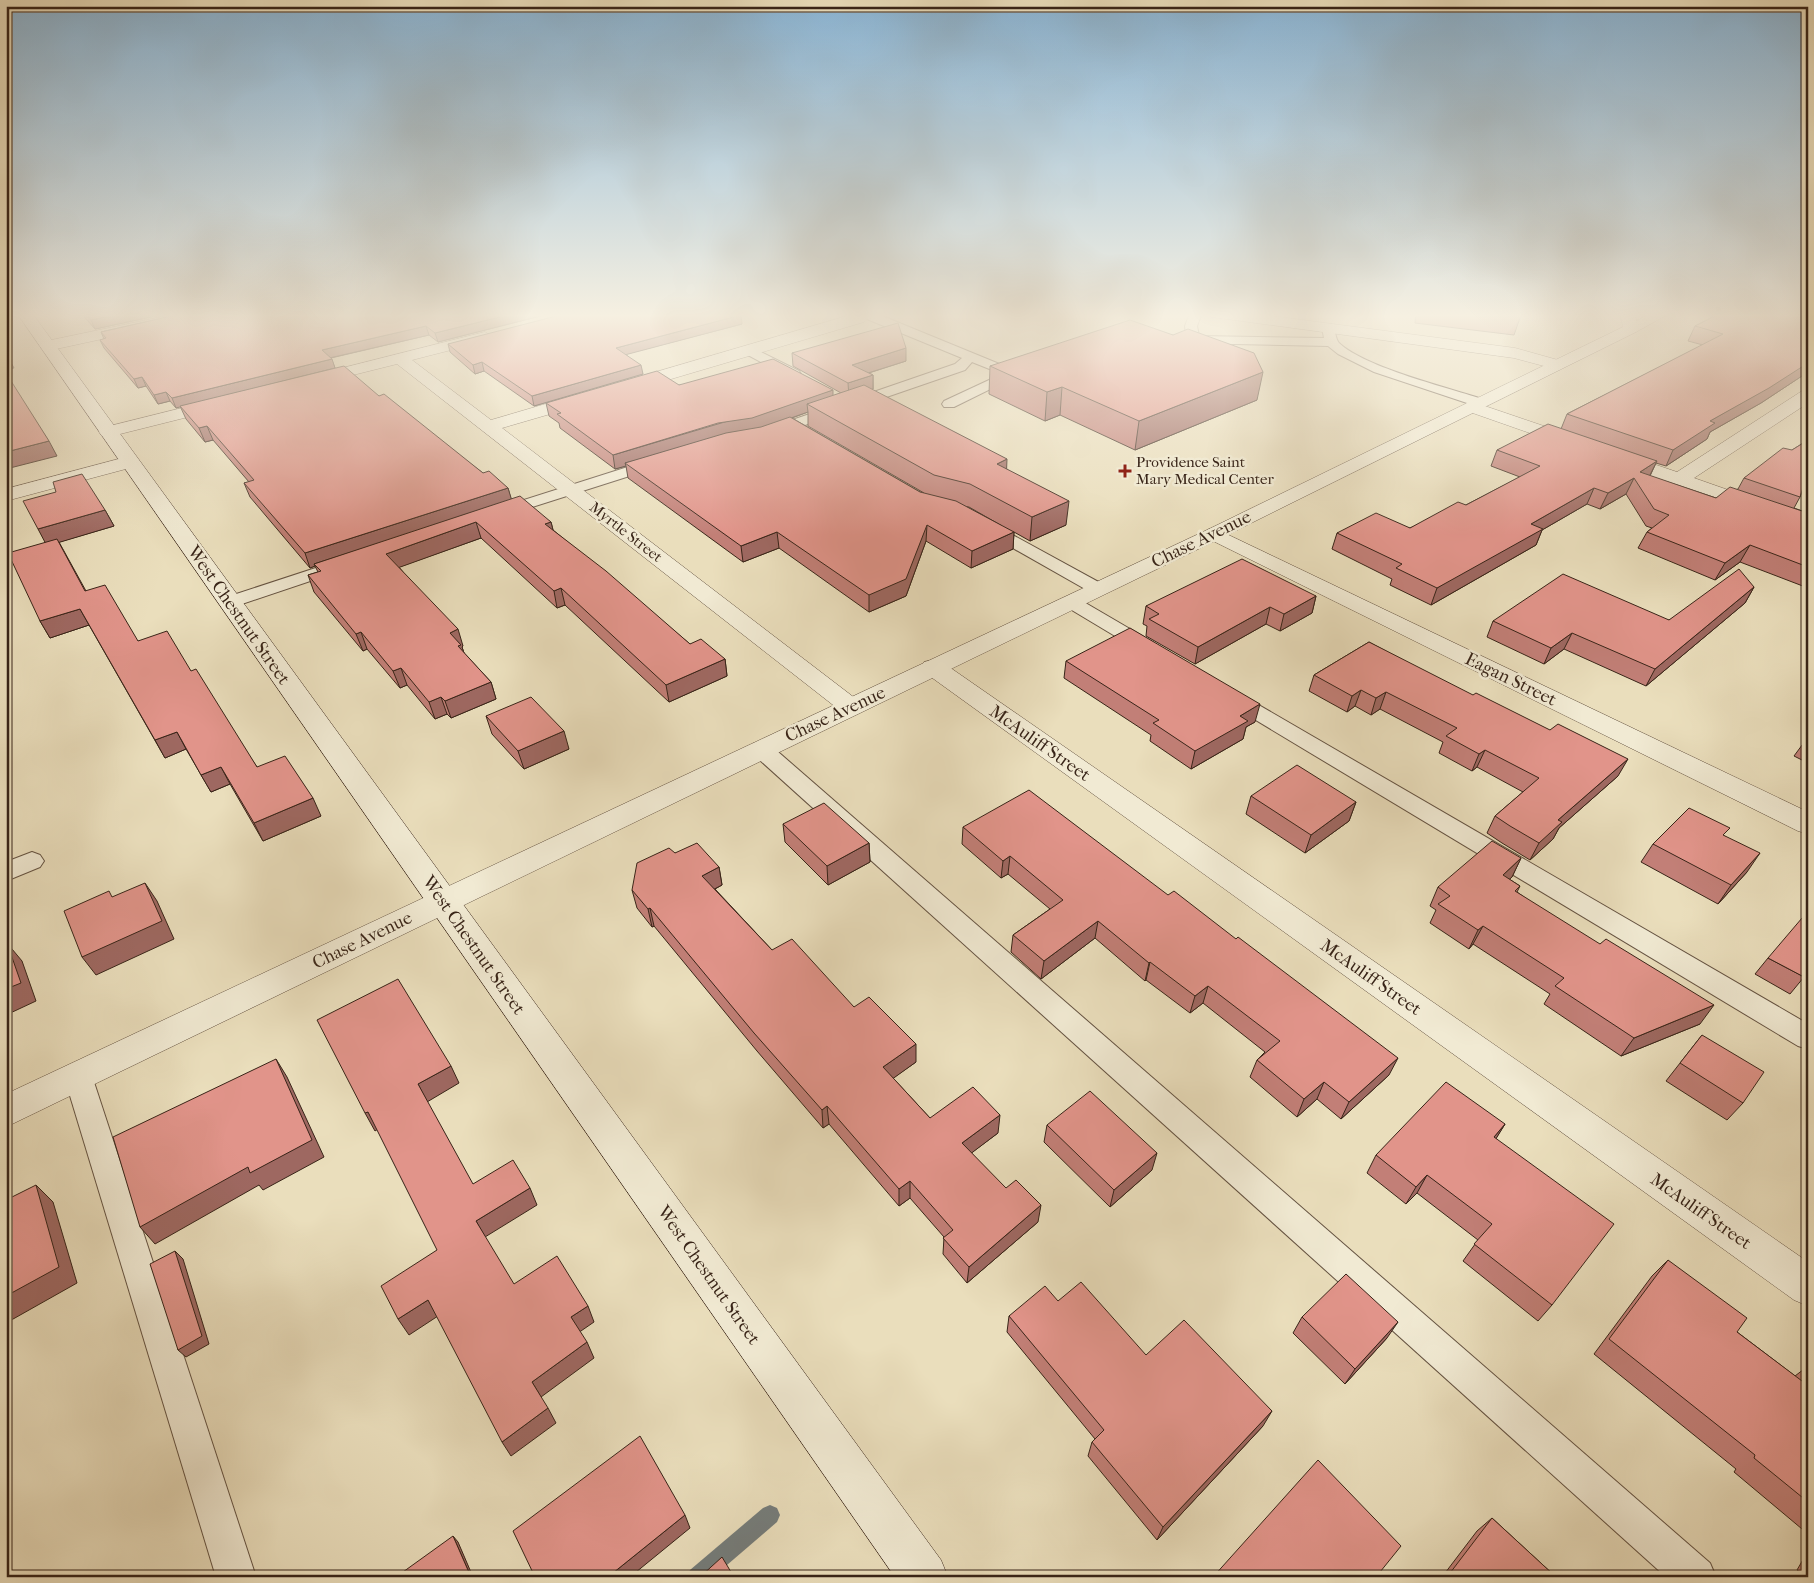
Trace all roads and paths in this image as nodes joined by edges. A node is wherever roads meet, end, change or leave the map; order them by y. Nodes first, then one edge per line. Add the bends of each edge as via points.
1 (76, 387) edge
2 (438, 387) edge
3 (626, 387) edge
4 (902, 387) edge
5 (986, 387) edge
6 (1429, 387) edge
7 (1514, 387) edge
8 (612, 391) edge
9 (832, 395) edge
10 (593, 396) edge
11 (1808, 396) edge
12 (237, 400) edge
13 (949, 404) dead end
14 (849, 405) junction
15 (1477, 405) junction
16 (793, 424) junction
17 (490, 426) junction
18 (108, 432) junction
19 (809, 434) edge
20 (757, 437) edge
21 (669, 459) edge
22 (130, 462) junction
23 (1678, 480) junction
24 (571, 489) junction
25 (6, 494) edge
26 (487, 516) edge
27 (971, 517) edge
28 (1808, 525) edge
29 (1214, 534) junction
30 (356, 560) edge
31 (1098, 589) junction
32 (230, 602) junction
33 (1070, 602) junction
34 (1164, 657) edge
35 (933, 667) junction
36 (1216, 688) edge
37 (851, 706) junction
38 (761, 749) junction
39 (1808, 824) edge
40 (32, 862) dead end
41 (6, 872) edge
42 (442, 901) junction
43 (1808, 1038) edge
44 (78, 1076) junction
45 (6, 1111) edge
46 (1808, 1286) edge
47 (236, 1577) edge
48 (924, 1577) edge
49 (1696, 1577) edge

1 - 18 street, West Chestnut Street
2 - 17 street, Myrtle Street
3 - 8 street
4 - 14 lane
5 - 13 lane
6 - 15 lane
7 - 15 street, Chase Avenue
9 - 14 lane
10 - 17 street
11 - 23 street
12 - 18 street
14 - 16 lane
15 - 23 street
15 - 29 street, Chase Avenue
16 - 19 lane
16 - 20 lane
17 - 24 street, Myrtle Street
18 - 22 street, West Chestnut Street
21 - 24 lane
22 - 25 street
22 - 32 street, West Chestnut Street
23 - 28 street
24 - 26 lane
24 - 37 street, Myrtle Street
27 - 31 lane
29 - 31 street, Chase Avenue
29 - 39 street, Eagan Street
30 - 32 lane
31 - 33 street, Chase Avenue
32 - 42 street, West Chestnut Street
33 - 34 lane
33 - 35 street, Chase Avenue
35 - 37 street, Chase Avenue
35 - 46 street, McAuliff Street
36 - 43 lane
37 - 38 street, Chase Avenue
38 - 42 street, Chase Avenue
38 - 49 lane
40 - 41 lane
42 - 44 street, Chase Avenue
42 - 48 street, West Chestnut Street
44 - 45 street, Chase Avenue
44 - 47 lane

